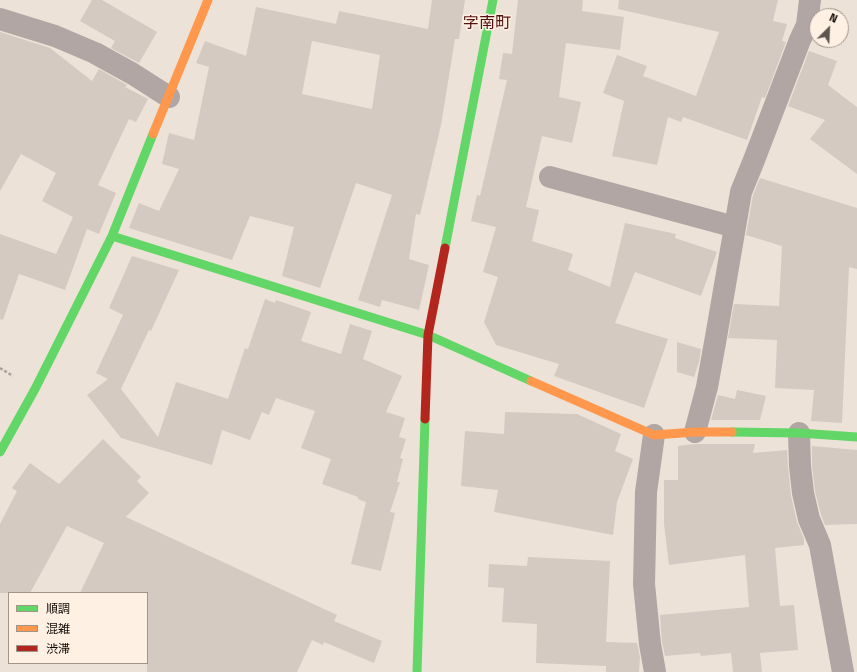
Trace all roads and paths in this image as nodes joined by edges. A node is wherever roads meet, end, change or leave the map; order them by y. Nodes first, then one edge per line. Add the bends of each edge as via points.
1 (208, 0) edge
2 (493, 0) edge
3 (810, 0) edge
4 (0, 19) edge
5 (169, 97) junction
6 (550, 177) dead end
7 (735, 227) junction
8 (112, 236) junction
9 (428, 335) junction
10 (695, 432) junction
11 (799, 433) junction
12 (654, 435) junction
13 (857, 437) edge
14 (0, 452) edge
15 (417, 672) edge
16 (654, 672) edge
17 (843, 672) edge

1 - 5 street
2 - 9 street
3 - 7 street via 807,25 741,192
4 - 5 street via 55,36 95,53
5 - 8 street
6 - 7 street
7 - 10 street via 710,372
8 - 9 street
8 - 14 street via 35,389
9 - 12 street
9 - 15 street
10 - 11 street
10 - 12 street
11 - 13 street
11 - 17 street via 803,493 820,545
12 - 16 street via 646,492 644,584

